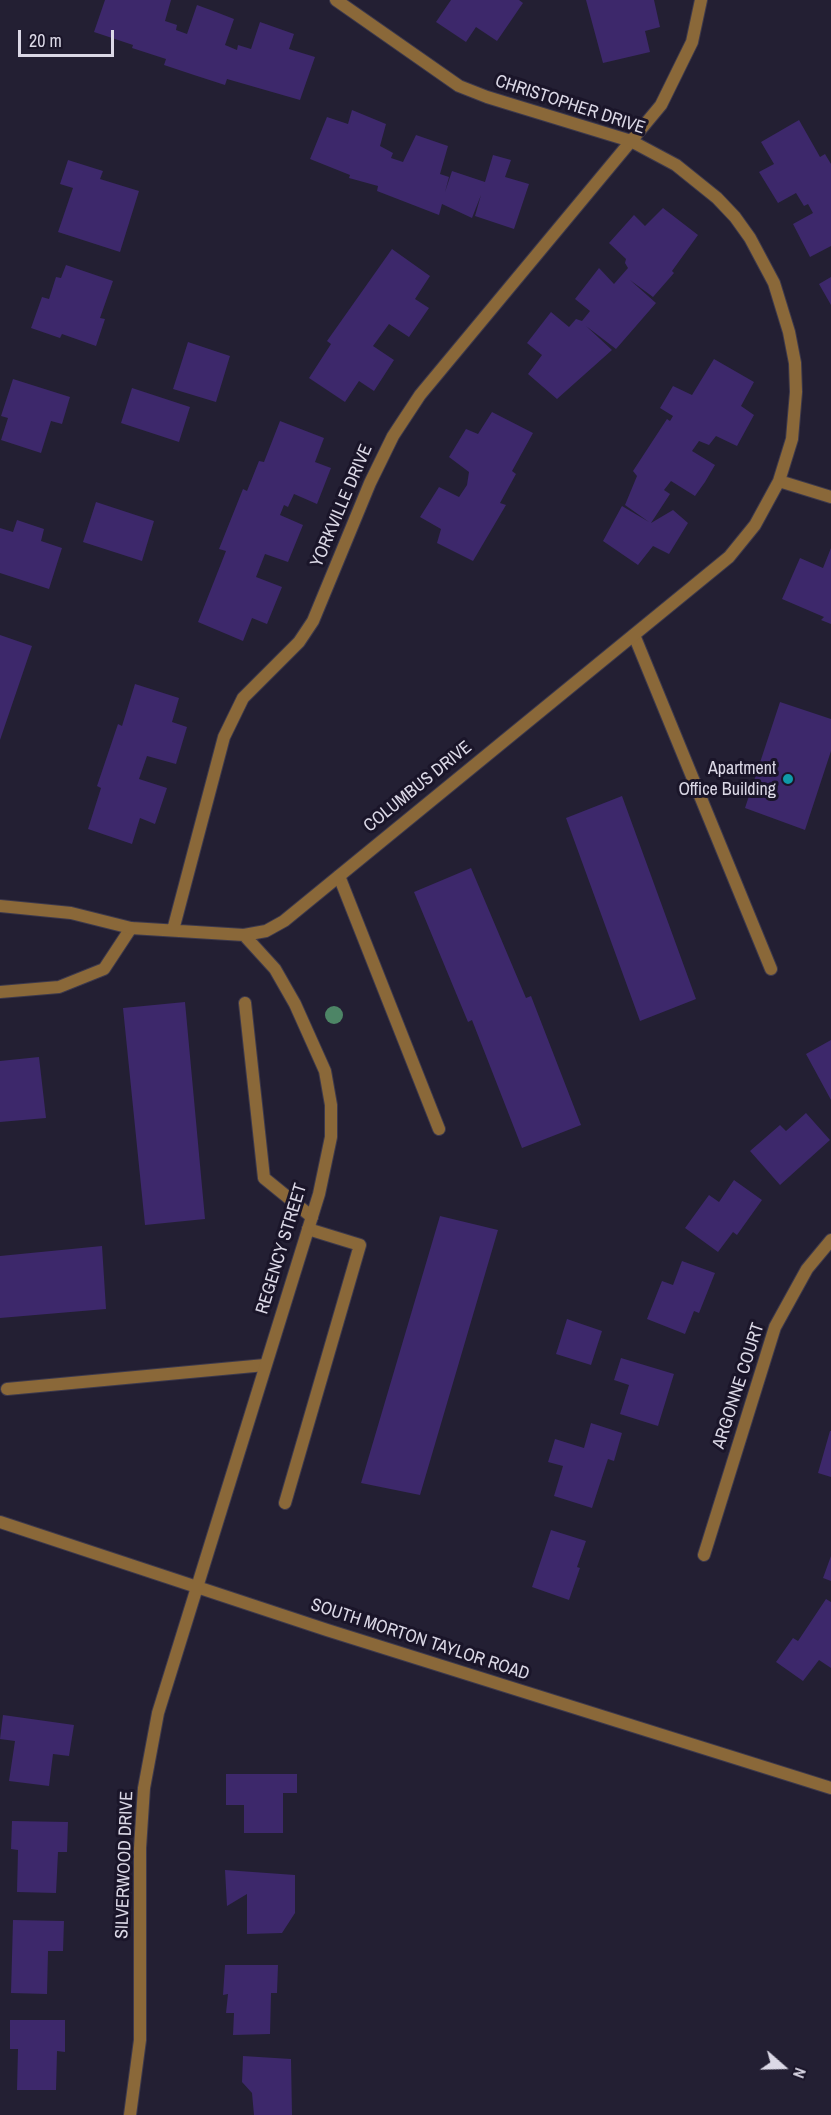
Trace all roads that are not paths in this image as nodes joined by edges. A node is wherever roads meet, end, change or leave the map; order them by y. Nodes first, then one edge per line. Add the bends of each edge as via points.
1 (336, 0) edge
2 (701, 0) edge
3 (631, 141) junction
4 (779, 481) junction
5 (831, 497) edge
6 (634, 635) junction
7 (339, 876) junction
8 (0, 906) edge
9 (131, 928) junction
10 (173, 930) junction
11 (244, 935) junction
12 (771, 969) dead end
13 (0, 992) edge
14 (245, 1003) dead end
15 (439, 1129) dead end
16 (310, 1223) junction
17 (831, 1240) edge
18 (265, 1365) junction
19 (7, 1389) dead end
20 (285, 1503) dead end
21 (0, 1522) edge
22 (704, 1555) dead end
23 (196, 1586) junction
24 (831, 1788) edge
25 (130, 2115) edge

1 - 3 street, CHRISTOPHER DRIVE via 459,86
2 - 3 street, YORKVILLE DRIVE via 692,42 677,75 661,105
3 - 4 street, CHRISTOPHER DRIVE via 676,165 717,198 750,238 774,283 789,332 796,392 792,439
3 - 10 street, YORKVILLE DRIVE via 420,394 393,436 369,483 314,621 243,698 224,737
4 - 5 street
4 - 6 street, COLUMBUS DRIVE via 755,525 729,557
6 - 7 street, COLUMBUS DRIVE
6 - 12 street
7 - 11 street, COLUMBUS DRIVE via 284,921 266,931
7 - 15 street
8 - 9 street, COLUMBUS DRIVE via 71,914
9 - 10 street, COLUMBUS DRIVE
9 - 13 street via 104,969 59,987
10 - 11 street, COLUMBUS DRIVE
11 - 16 street, REGENCY STREET via 275,969 324,1071 331,1105 331,1137
14 - 16 street via 264,1178
16 - 18 street, REGENCY STREET
16 - 20 street via 360,1245
17 - 22 street, ARGONNE COURT via 807,1269 776,1328
18 - 19 street
18 - 23 street, REGENCY STREET
21 - 23 street, SOUTH MORTON TAYLOR ROAD
23 - 24 street, SOUTH MORTON TAYLOR ROAD
23 - 25 street, SILVERWOOD DRIVE via 158,1713 144,1788 140,1848 140,2040

